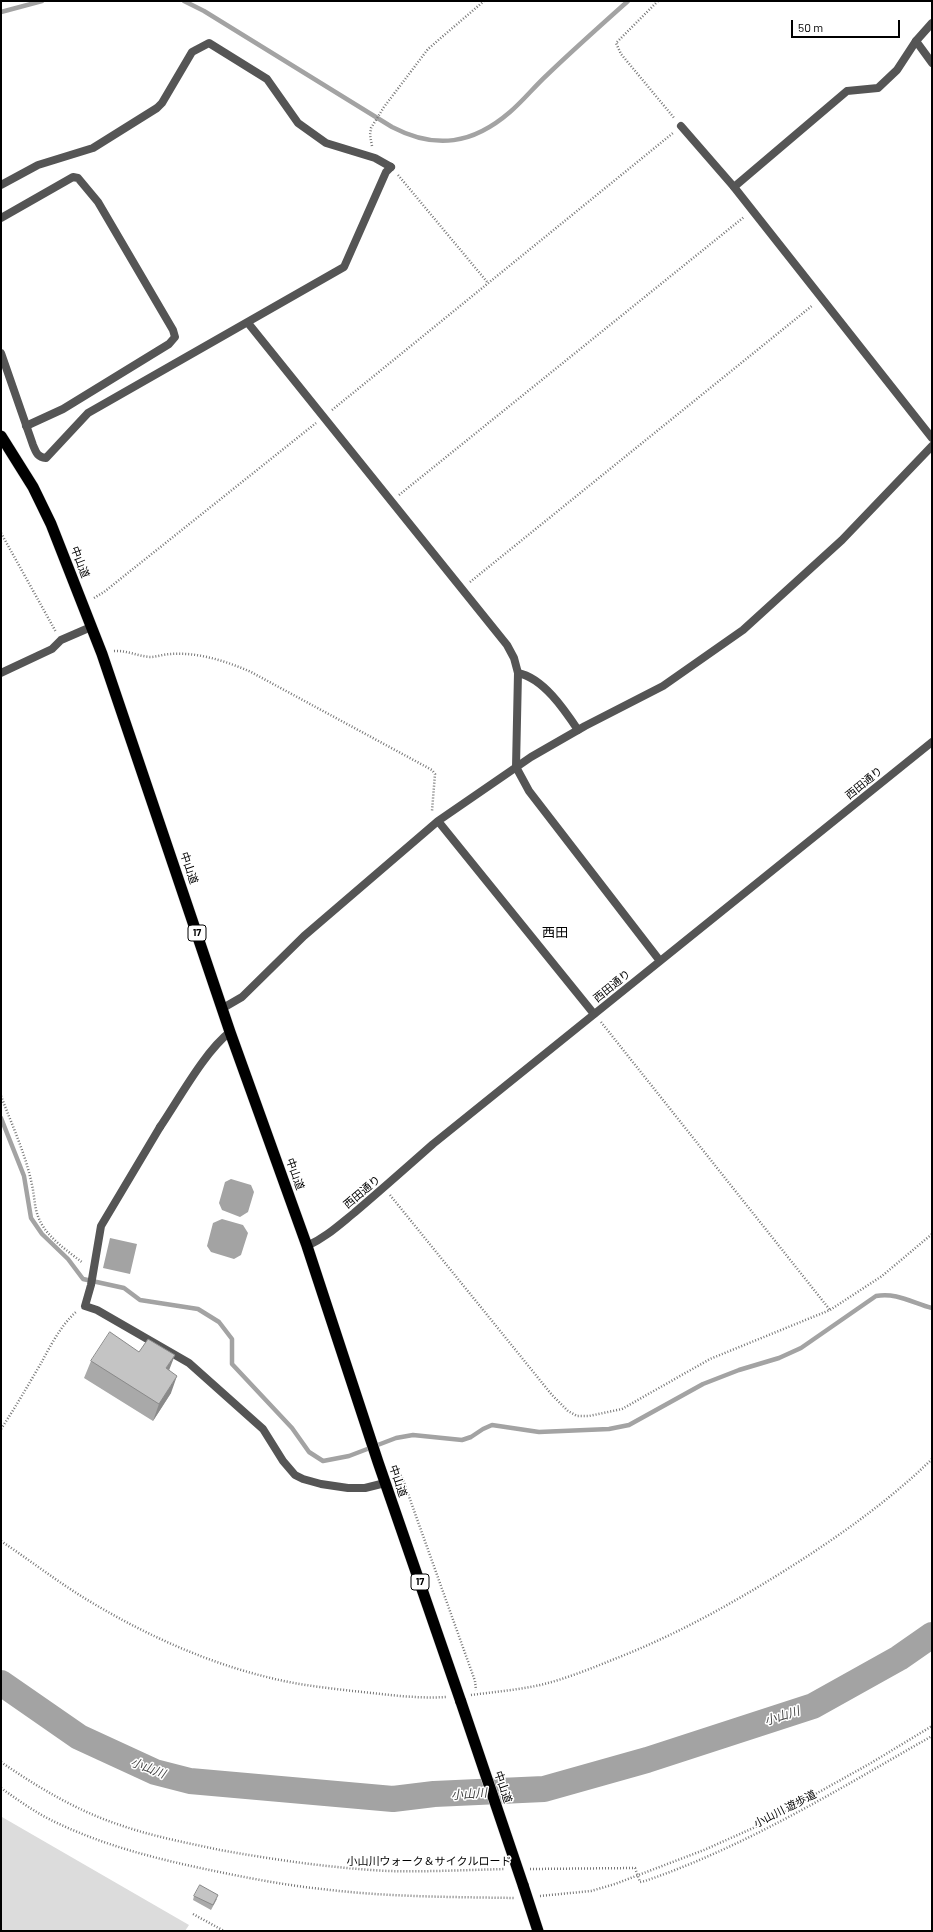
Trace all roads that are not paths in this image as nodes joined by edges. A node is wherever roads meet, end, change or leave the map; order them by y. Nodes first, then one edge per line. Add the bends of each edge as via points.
1 (932, 23) edge
2 (916, 41) junction
3 (932, 63) edge
4 (681, 126) road end
5 (1, 185) edge
6 (734, 187) junction
7 (1, 218) edge
8 (248, 323) junction
9 (1, 353) edge
10 (26, 426) junction
11 (1, 436) edge
12 (932, 438) edge
13 (932, 446) edge
14 (91, 627) junction
15 (1, 673) edge
16 (518, 674) junction
17 (578, 730) junction
18 (932, 742) edge
19 (516, 767) junction
20 (438, 821) junction
21 (660, 961) junction
22 (223, 1008) junction
23 (594, 1014) junction
24 (230, 1032) junction
25 (307, 1246) junction
26 (385, 1483) junction
27 (538, 1931) edge

1 - 2 street
2 - 3 street
2 - 6 street via 897,70 878,88 847,91
4 - 6 street
5 - 8 street via 33,167 94,148 157,108 192,52 209,43 267,79 298,123 326,142 375,158 391,167 386,172 344,267
6 - 12 street
7 - 10 street via 73,176 78,178 98,202 175,337 169,344 64,409
8 - 10 street via 88,414 46,458 41,458 37,454
8 - 16 street via 507,645
9 - 10 street
11 - 14 highway, 中山道 / 17 via 33,487 51,524
13 - 17 street via 842,540 744,630 663,686
14 - 15 street via 61,640 52,649
14 - 22 highway, 中山道 / 17
16 - 17 street via 533,678
16 - 19 street
17 - 19 street
18 - 21 street, 西田通り
19 - 20 street
19 - 21 street via 529,791
20 - 22 street via 304,936 242,997
20 - 23 street
21 - 23 street, 西田通り
22 - 24 highway, 中山道 / 17
23 - 25 street, 西田通り via 433,1144 330,1232
24 - 25 highway, 中山道 / 17
24 - 26 street via 211,1052 160,1126 101,1226 85,1306 97,1310 189,1363 263,1429 283,1461 303,1480 348,1488 365,1488
25 - 26 highway, 中山道 / 17
26 - 27 highway, 中山道 / 17, bridge

